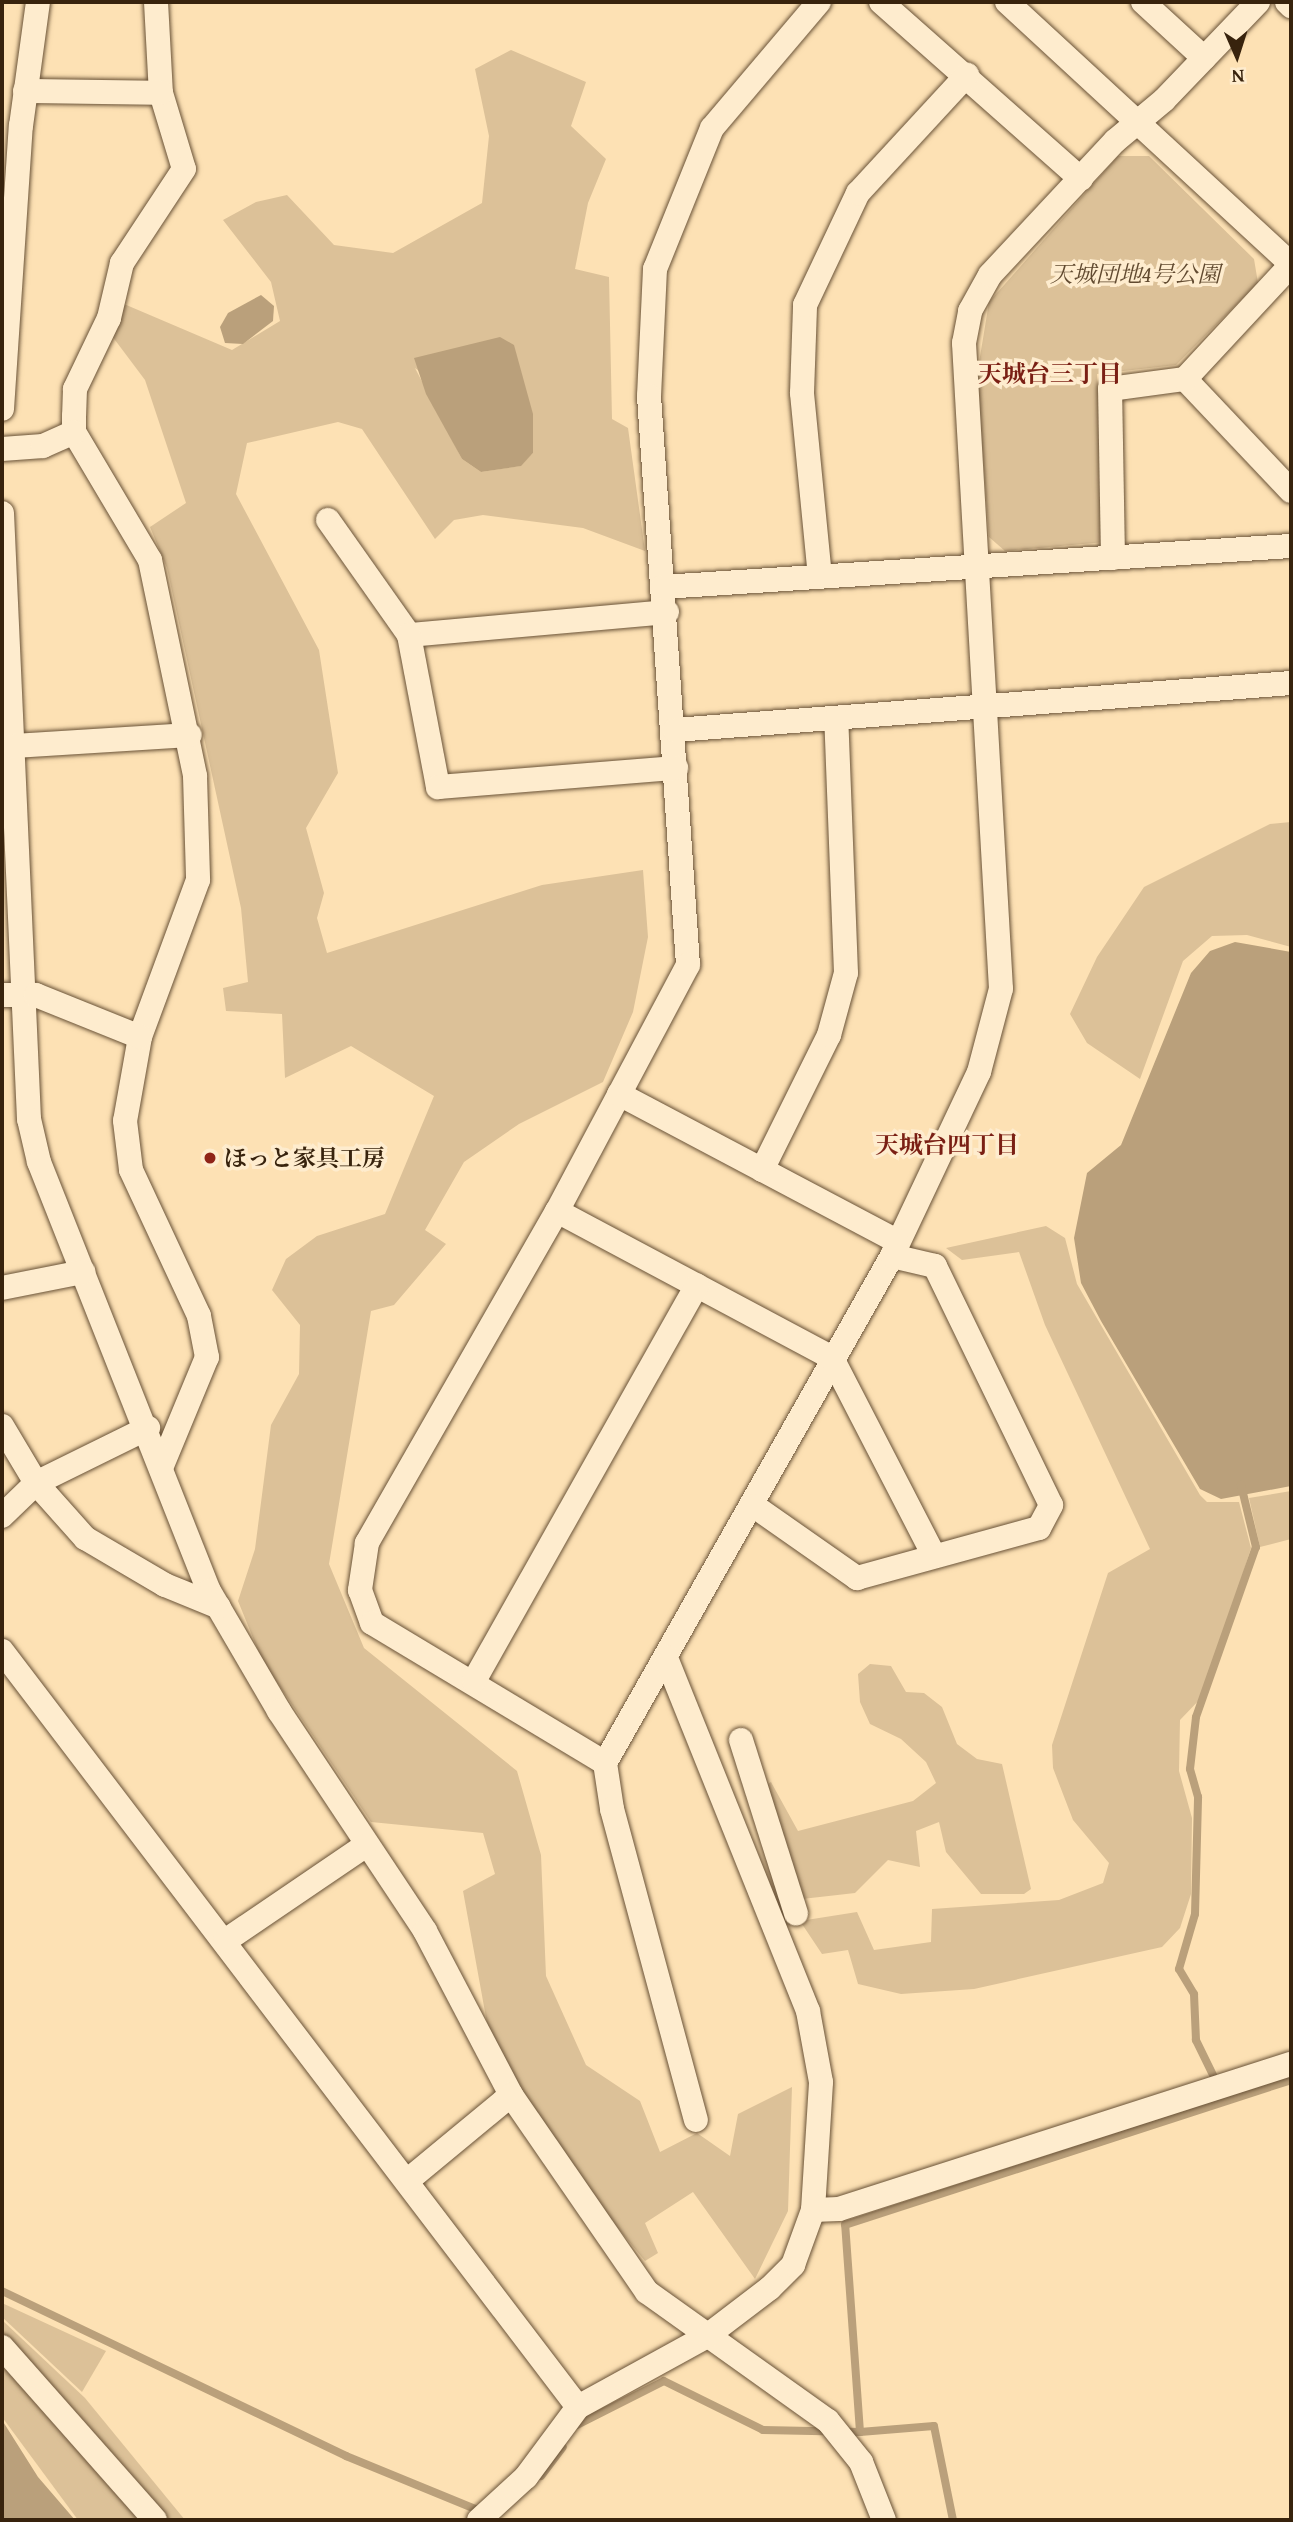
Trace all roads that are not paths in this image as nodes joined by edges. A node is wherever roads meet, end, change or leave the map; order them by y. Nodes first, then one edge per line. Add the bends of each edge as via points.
1 (38, 2) edge
2 (156, 2) edge
3 (819, 2) edge
4 (881, 2) edge
5 (1007, 2) edge
6 (1143, 2) edge
7 (1258, 2) edge
8 (1287, 2) edge
9 (1291, 6) edge
10 (1204, 58) junction
11 (967, 75) junction
12 (25, 91) junction
13 (161, 93) junction
14 (1140, 119) junction
15 (11, 127) edge
16 (1081, 179) junction
17 (1291, 264) edge
18 (1185, 379) junction
19 (2, 409) edge
20 (74, 432) junction
21 (2, 449) edge
22 (1291, 491) edge
23 (2, 513) edge
24 (328, 520) dead end
25 (1291, 546) edge
26 (1113, 558) junction
27 (980, 566) junction
28 (820, 577) junction
29 (663, 587) junction
30 (667, 612) junction
31 (409, 635) junction
32 (1291, 683) edge
33 (986, 706) junction
34 (836, 718) junction
35 (675, 730) junction
36 (190, 735) junction
37 (14, 746) junction
38 (676, 768) junction
39 (13, 994) edge
40 (141, 1037) junction
41 (619, 1094) junction
42 (762, 1170) junction
43 (557, 1211) junction
44 (895, 1249) junction
45 (83, 1272) junction
46 (697, 1286) junction
47 (2, 1288) edge
48 (832, 1358) junction
49 (2, 1426) edge
50 (148, 1428) junction
51 (161, 1468) junction
52 (36, 1483) junction
53 (754, 1506) junction
54 (2, 1516) edge
55 (934, 1556) junction
56 (219, 1607) junction
57 (2, 1651) edge
58 (666, 1657) junction
59 (474, 1681) junction
60 (741, 1740) dead end
61 (605, 1763) junction
62 (365, 1846) junction
63 (796, 1913) dead end
64 (225, 1941) junction
65 (1291, 2064) edge
66 (511, 2095) junction
67 (696, 2120) dead end
68 (407, 2180) junction
69 (813, 2210) junction
70 (707, 2336) junction
71 (2, 2347) edge
72 (573, 2413) junction
73 (155, 2520) edge
74 (479, 2520) edge
75 (884, 2520) edge

1 - 12 street
2 - 13 street
3 - 29 street via 712,128 655,269 649,396
4 - 11 street
5 - 14 street
6 - 10 street
7 - 10 street
8 - 9 street
10 - 14 street
11 - 16 street
11 - 28 street via 858,194 805,305 802,393
12 - 13 street
12 - 15 street
13 - 20 street via 184,169 122,262 109,318 75,389
14 - 16 street
14 - 17 street
15 - 19 street
16 - 27 street via 990,275 970,311 964,343
17 - 18 street
18 - 22 street
18 - 26 street via 1110,389
20 - 21 street via 43,446
20 - 36 street via 150,560
23 - 37 street
24 - 31 street
25 - 26 street
26 - 27 street
27 - 28 street
27 - 33 street
28 - 29 street
29 - 30 street
30 - 31 street
30 - 35 street
31 - 38 street via 438,787
32 - 33 street
33 - 34 street
33 - 44 street via 1001,989 979,1072
34 - 35 street
34 - 42 street via 846,972 829,1035
35 - 38 street
36 - 37 street
36 - 40 street via 198,880
37 - 39 street
38 - 41 street via 688,965
39 - 40 street
39 - 45 street via 29,1119
40 - 51 street via 126,1148 199,1316 207,1357
41 - 42 street
41 - 43 street
42 - 44 street
43 - 46 street
43 - 59 street via 367,1543 360,1590 372,1623
44 - 48 street
44 - 55 street via 935,1265 1051,1505 1039,1528
45 - 47 street
45 - 50 street
46 - 48 street
46 - 59 street
48 - 53 street
48 - 55 street
49 - 52 street
50 - 51 street
50 - 52 street
51 - 56 street
52 - 54 street
52 - 56 street via 85,1538 165,1585
53 - 55 street via 857,1578
53 - 58 street
56 - 62 street
57 - 64 street via 91,1781
58 - 61 street
58 - 69 street via 808,2011 821,2082
59 - 61 street
60 - 63 street
61 - 67 street via 612,1810
62 - 64 street
62 - 66 street via 425,1931
64 - 68 street
65 - 69 street via 839,2209
66 - 68 street
66 - 70 street via 648,2292
68 - 72 street
69 - 70 street via 793,2265
70 - 72 street
70 - 75 street via 828,2421 848,2445
71 - 73 street
72 - 74 street via 526,2477

